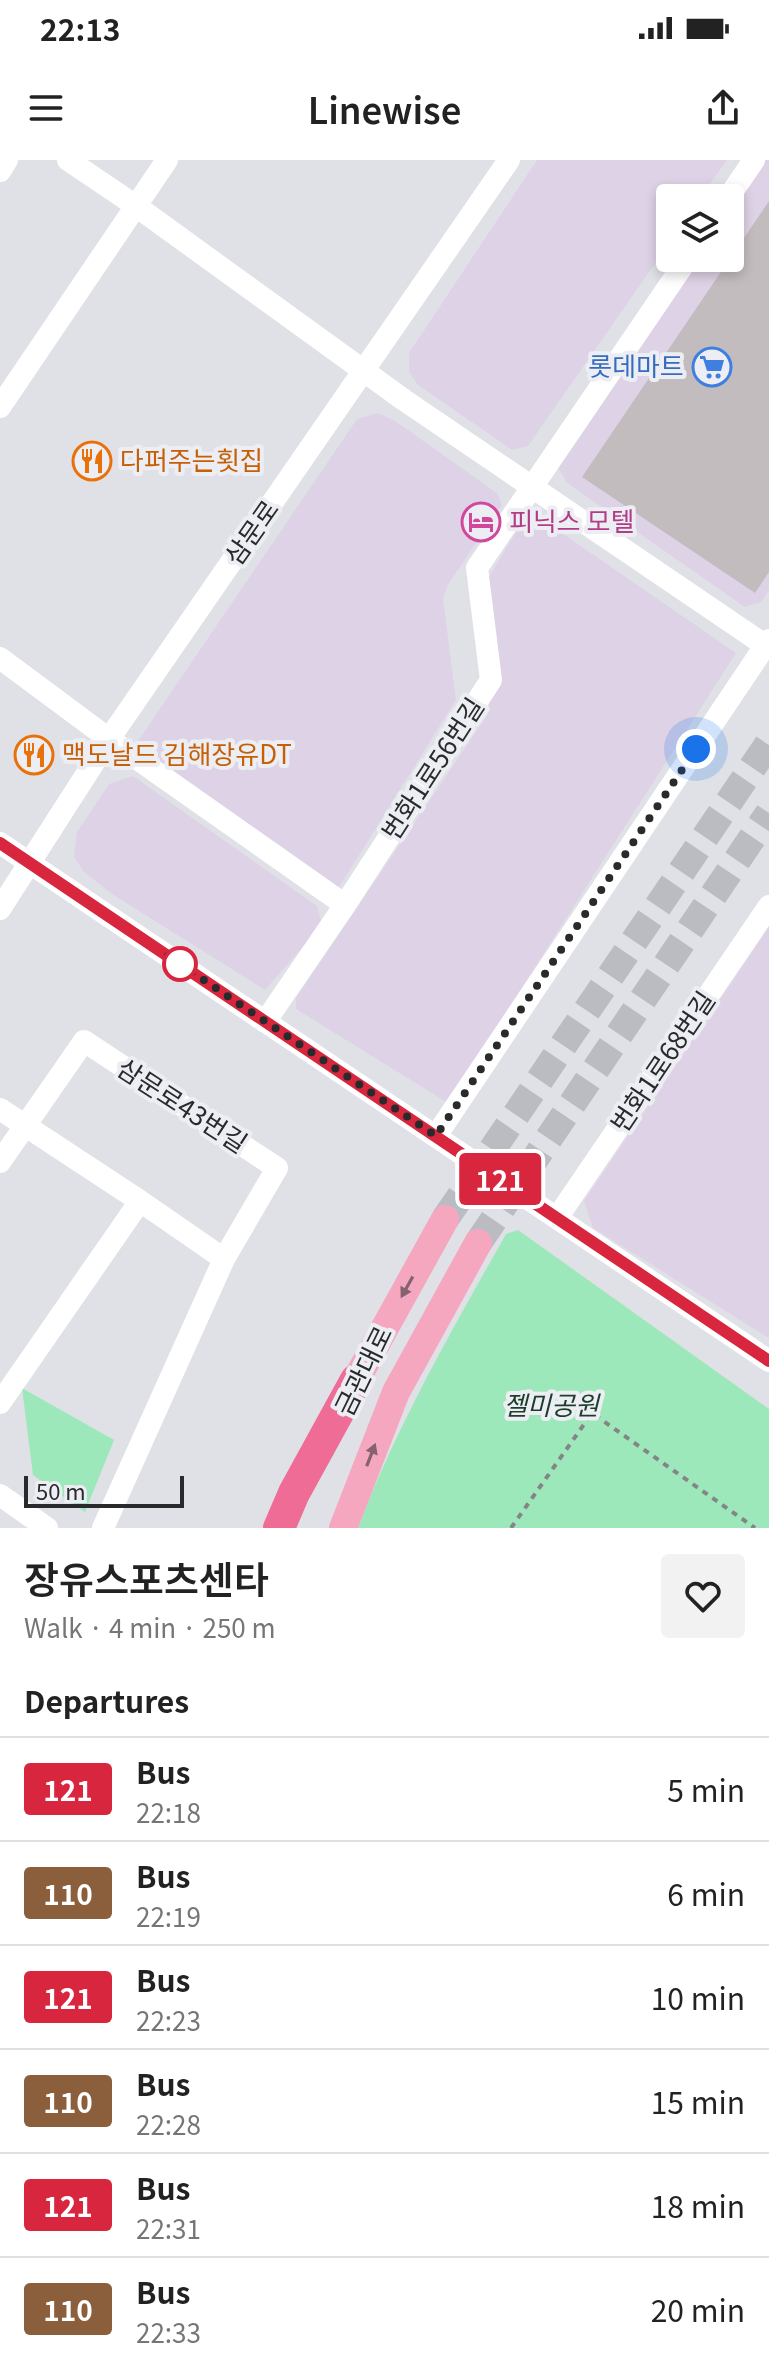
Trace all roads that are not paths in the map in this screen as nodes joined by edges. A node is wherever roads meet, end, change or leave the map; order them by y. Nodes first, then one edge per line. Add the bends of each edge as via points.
1 (7, 160) edge
2 (68, 160) edge
3 (167, 160) edge
4 (509, 160) edge
5 (754, 160) edge
6 (0, 171) edge
7 (738, 184) edge
8 (136, 206) junction
9 (679, 272) edge
10 (365, 370) junction
11 (0, 407) edge
12 (532, 488) junction
13 (768, 645) edge
14 (0, 658) edge
15 (109, 739) junction
16 (0, 843) edge
17 (30, 863) junction
18 (345, 905) junction
19 (769, 906) edge
20 (0, 909) edge
21 (265, 1022) junction
22 (0, 1109) edge
23 (25, 1126) junction
24 (436, 1136) junction
25 (0, 1162) edge
26 (140, 1201) junction
27 (557, 1218) junction
28 (445, 1219) tunnel mouth
29 (478, 1243) tunnel mouth
30 (224, 1259) junction
31 (769, 1361) edge
32 (356, 1380) junction
33 (0, 1403) edge
34 (0, 1495) edge
35 (47, 1528) edge
36 (103, 1528) edge
37 (279, 1528) edge
38 (295, 1528) edge
39 (343, 1528) edge

1 - 6 street
2 - 8 street
3 - 8 street
4 - 10 street, 삼문로
5 - 7 street
8 - 10 street
8 - 11 street
9 - 12 street, 번화1로56번길
10 - 12 street
10 - 15 street, 삼문로
12 - 13 street
12 - 18 street, 번화1로56번길 via 477,568 491,680
13 - 24 street
14 - 15 street
15 - 17 street, 삼문로
15 - 18 street
16 - 17 street
17 - 20 street, 삼문로
17 - 21 street
18 - 21 street, 번화1로56번길
19 - 27 street, 번화1로68번길
21 - 24 street
22 - 23 street
23 - 25 street, 삼문로43번길
23 - 26 street
23 - 30 street, 삼문로43번길 via 84,1041 277,1168
24 - 27 street
26 - 30 street
26 - 33 street
27 - 31 street
28 -> 32 main road, 금관대로
39 -> 29 main road via 396,1392
30 - 36 street, 삼문로43번길
32 - 37 highway
32 - 38 main road, 금관대로
34 - 35 street

